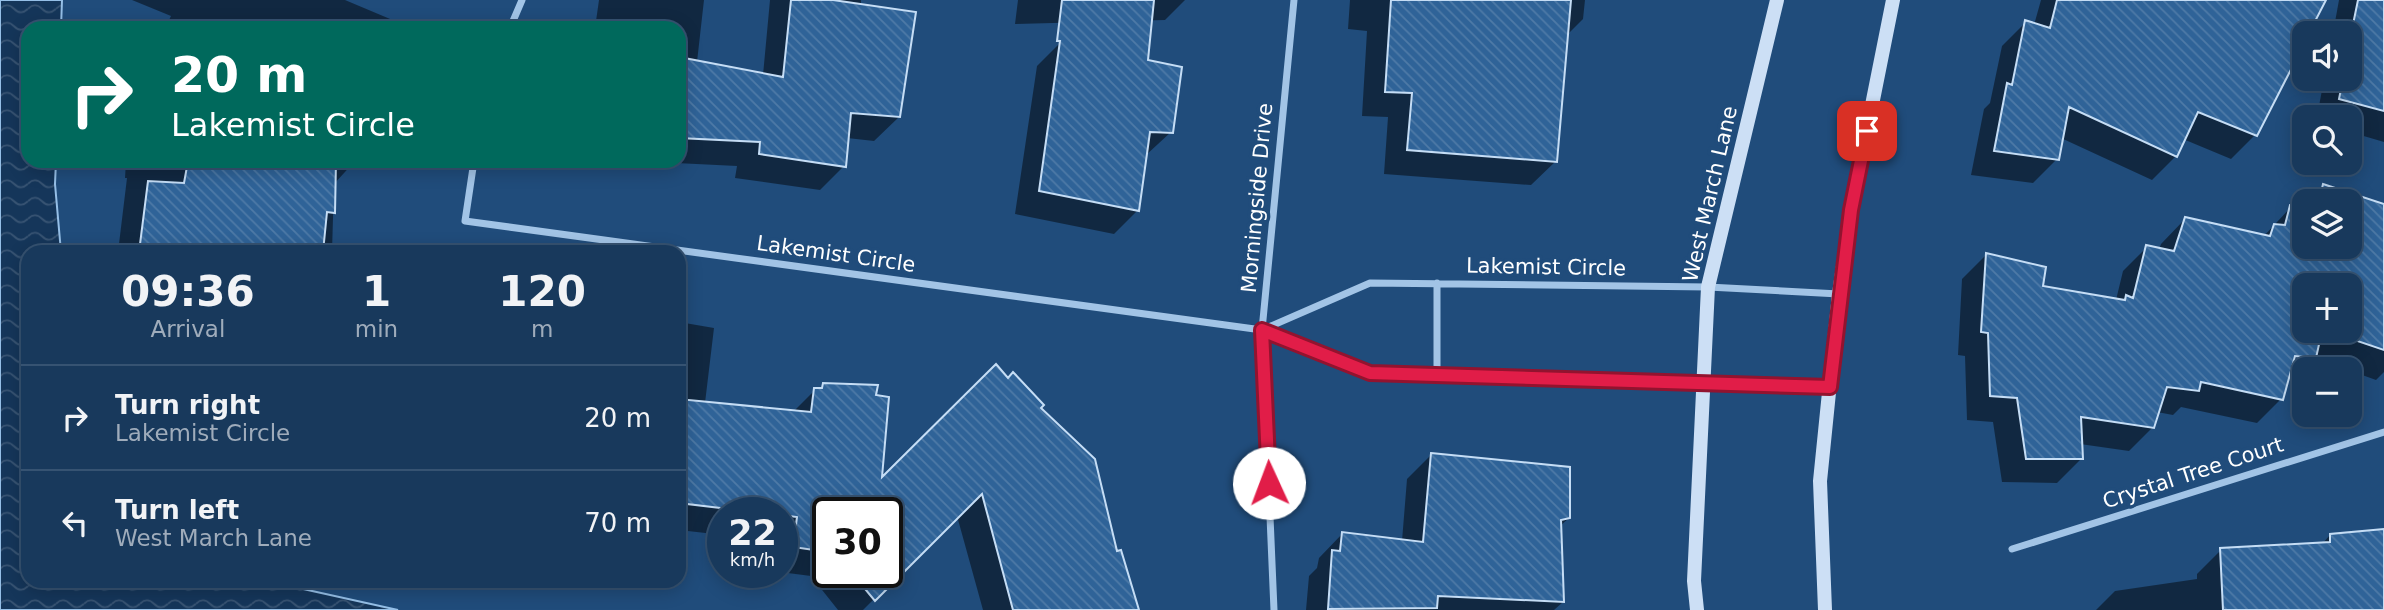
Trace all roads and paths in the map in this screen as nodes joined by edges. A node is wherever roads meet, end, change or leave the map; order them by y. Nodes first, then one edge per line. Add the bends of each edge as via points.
1 (522, 0) edge
2 (1294, 0) edge
3 (1777, 0) edge
4 (1893, 0) edge
5 (513, 21) edge
6 (473, 168) edge
7 (640, 245) edge
8 (686, 251) edge
9 (1437, 283) junction
10 (1708, 287) junction
11 (1839, 294) junction
12 (1262, 330) junction
13 (1437, 374) junction
14 (1704, 383) junction
15 (1830, 387) junction
16 (2384, 432) edge
17 (2012, 549) dead end
18 (1274, 610) edge
19 (1697, 610) edge
20 (1825, 610) edge

1 - 5 street
2 - 12 street, Morningside Drive
3 - 10 main road, West March Lane
4 - 11 main road
6 - 7 street, Lakemist Circle via 465,221
8 - 12 street, Lakemist Circle
9 - 10 street, Lakemist Circle
9 - 12 street, Lakemist Circle via 1370,283
9 - 13 street
10 - 11 street, Lakemist Circle
10 - 14 main road, West March Lane
11 - 15 main road
12 - 13 street, Lakemist Circle via 1370,373
12 - 18 street, Morningside Drive
13 - 14 street, Lakemist Circle
14 - 15 street, Lakemist Circle
14 - 19 main road, West March Lane via 1694,581
15 - 20 main road via 1820,481
16 - 17 street, Crystal Tree Court

